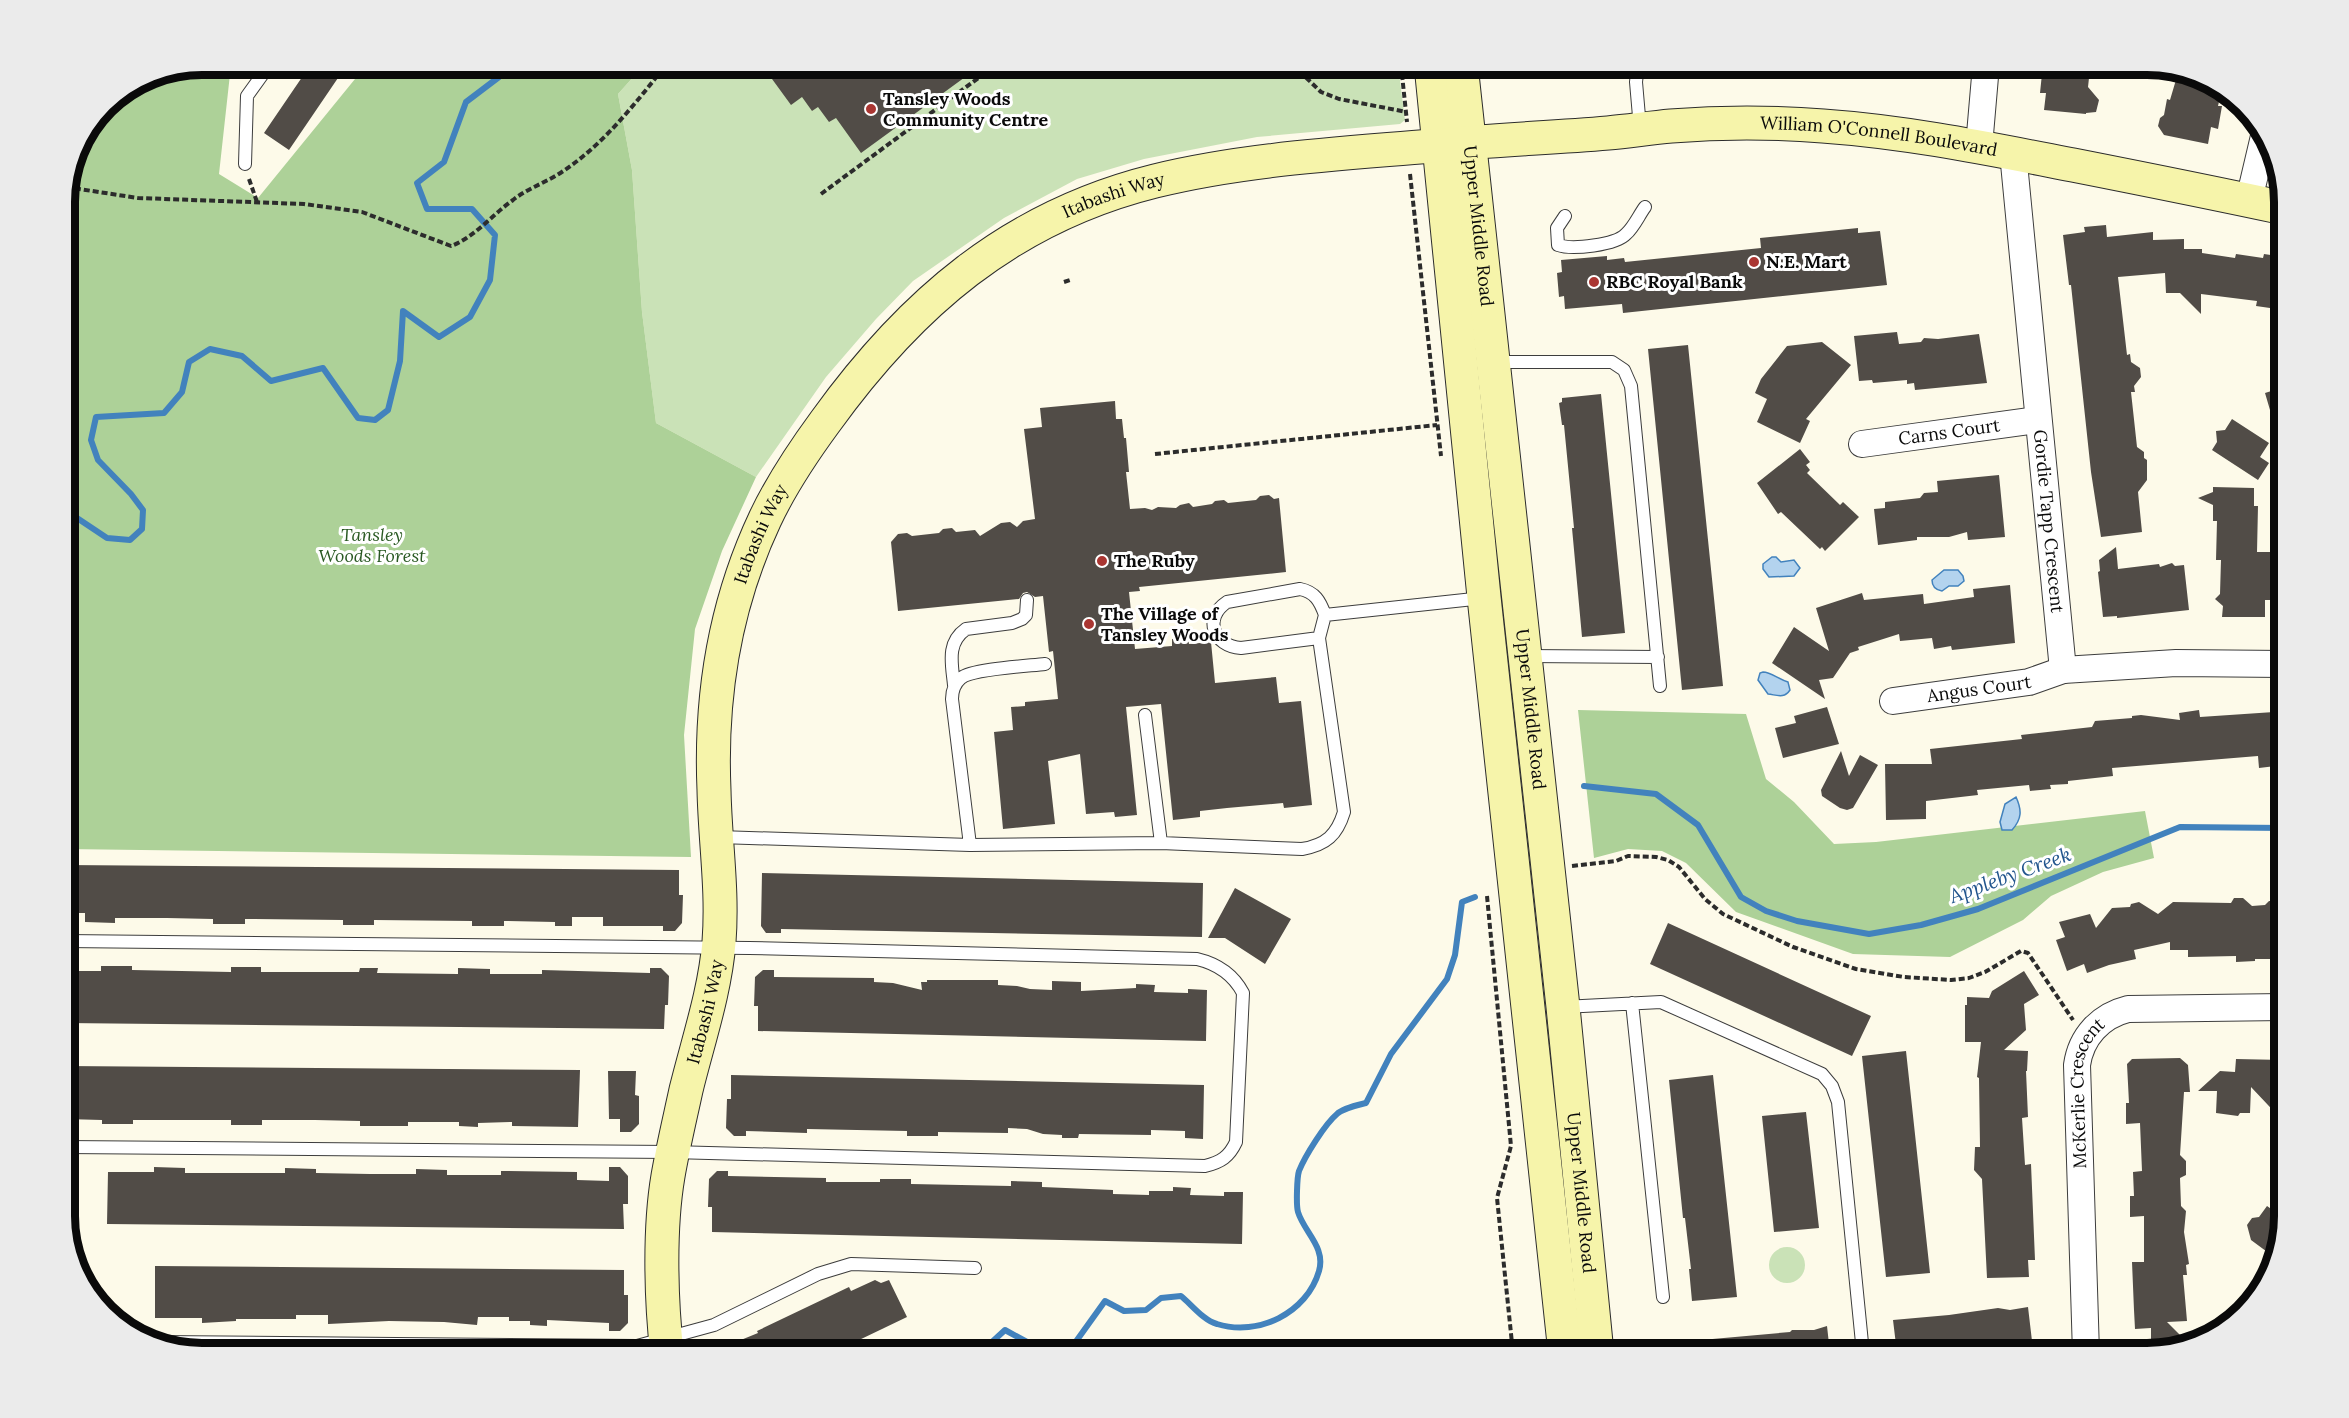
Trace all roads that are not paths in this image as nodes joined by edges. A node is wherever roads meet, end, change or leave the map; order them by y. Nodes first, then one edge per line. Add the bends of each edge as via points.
1 (263, 75) edge
2 (1432, 75) edge
3 (1458, 75) edge
4 (1637, 75) edge
5 (1985, 75) edge
6 (1640, 130) junction
7 (1438, 145) junction
8 (1979, 146) junction
9 (2261, 147) edge
10 (2013, 153) junction
11 (245, 164) road end
12 (2249, 200) junction
13 (2274, 206) edge
14 (1645, 207) dead end
15 (1565, 216) dead end
16 (1492, 362) junction
17 (2037, 420) junction
18 (1862, 444) dead end
19 (1501, 596) junction
20 (1026, 600) dead end
21 (1325, 615) junction
22 (1319, 638) junction
23 (1524, 656) junction
24 (1658, 657) junction
25 (1045, 664) dead end
26 (2274, 664) edge
27 (2062, 670) junction
28 (954, 685) junction
29 (1660, 686) dead end
30 (1893, 700) dead end
31 (1145, 716) dead end
32 (717, 837) junction
33 (1161, 843) junction
34 (970, 845) junction
35 (75, 941) edge
36 (719, 948) junction
37 (1632, 1003) junction
38 (1563, 1007) junction
39 (2274, 1007) edge
40 (75, 1147) edge
41 (672, 1152) junction
42 (975, 1269) dead end
43 (1663, 1297) dead end
44 (189, 1342) edge
45 (278, 1343) edge
46 (666, 1343) edge
47 (673, 1343) edge
48 (1564, 1343) edge
49 (1596, 1343) edge
50 (1862, 1343) edge
51 (2086, 1343) edge

1 - 11 lane via 246,96
2 - 7 main road, Upper Middle Road
3 - 7 main road, Upper Middle Road
4 - 6 lane
5 - 8 street
6 - 7 main road, William O'Connell Boulevard
6 - 8 main road, William O'Connell Boulevard via 1714,124 1822,126
7 - 16 main road, Upper Middle Road
7 - 19 main road, Upper Middle Road
7 - 32 main road, Itabashi Way via 1248,164 1126,189 1079,207 998,248 920,309 886,344 815,436 785,482 750,555 733,607 715,699
8 - 10 main road, William O'Connell Boulevard
9 - 12 street
10 - 12 main road, William O'Connell Boulevard
10 - 17 street, Gordie Tapp Crescent
12 - 13 main road, William O'Connell Boulevard
14 - 15 lane via 1626,235 1613,241 1568,248 1558,245 1557,228
16 - 19 main road, Upper Middle Road
16 - 24 lane via 1612,362 1624,370 1631,386
17 - 18 street, Carns Court
17 - 27 street, Gordie Tapp Crescent
19 - 21 lane
19 - 23 main road, Upper Middle Road
19 - 48 main road, Upper Middle Road
20 - 28 lane via 1026,615 1018,622 966,629 959,634 952,646
21 - 22 lane
21 - 22 lane via 1316,596 1300,589 1227,602 1214,620 1219,638 1231,647
22 - 33 lane via 1344,812 1340,825 1319,846 1302,849
23 - 24 lane
23 - 38 main road, Upper Middle Road
24 - 29 lane
25 - 28 lane via 972,673
26 - 27 street via 2176,663
27 - 30 street, Angus Court via 2029,682
28 - 34 lane via 952,699
31 - 33 lane
32 - 34 lane
32 - 36 main road, Itabashi Way via 722,898
33 - 34 lane
35 - 36 lane
36 - 41 main road, Itabashi Way
36 - 41 lane via 1152,957 1211,962 1237,981 1243,993 1236,1142 1220,1163 1205,1166
37 - 38 lane
37 - 43 lane
37 - 50 lane via 1661,1002 1822,1074 1832,1086 1838,1102
38 - 49 main road, Upper Middle Road
39 - 51 street, McKerlie Crescent via 2127,1009 2106,1018 2082,1046 2077,1065 2078,1155
40 - 41 lane
41 - 46 main road, Itabashi Way via 664,1211
42 - 47 lane via 851,1264 818,1274
44 - 45 lane

